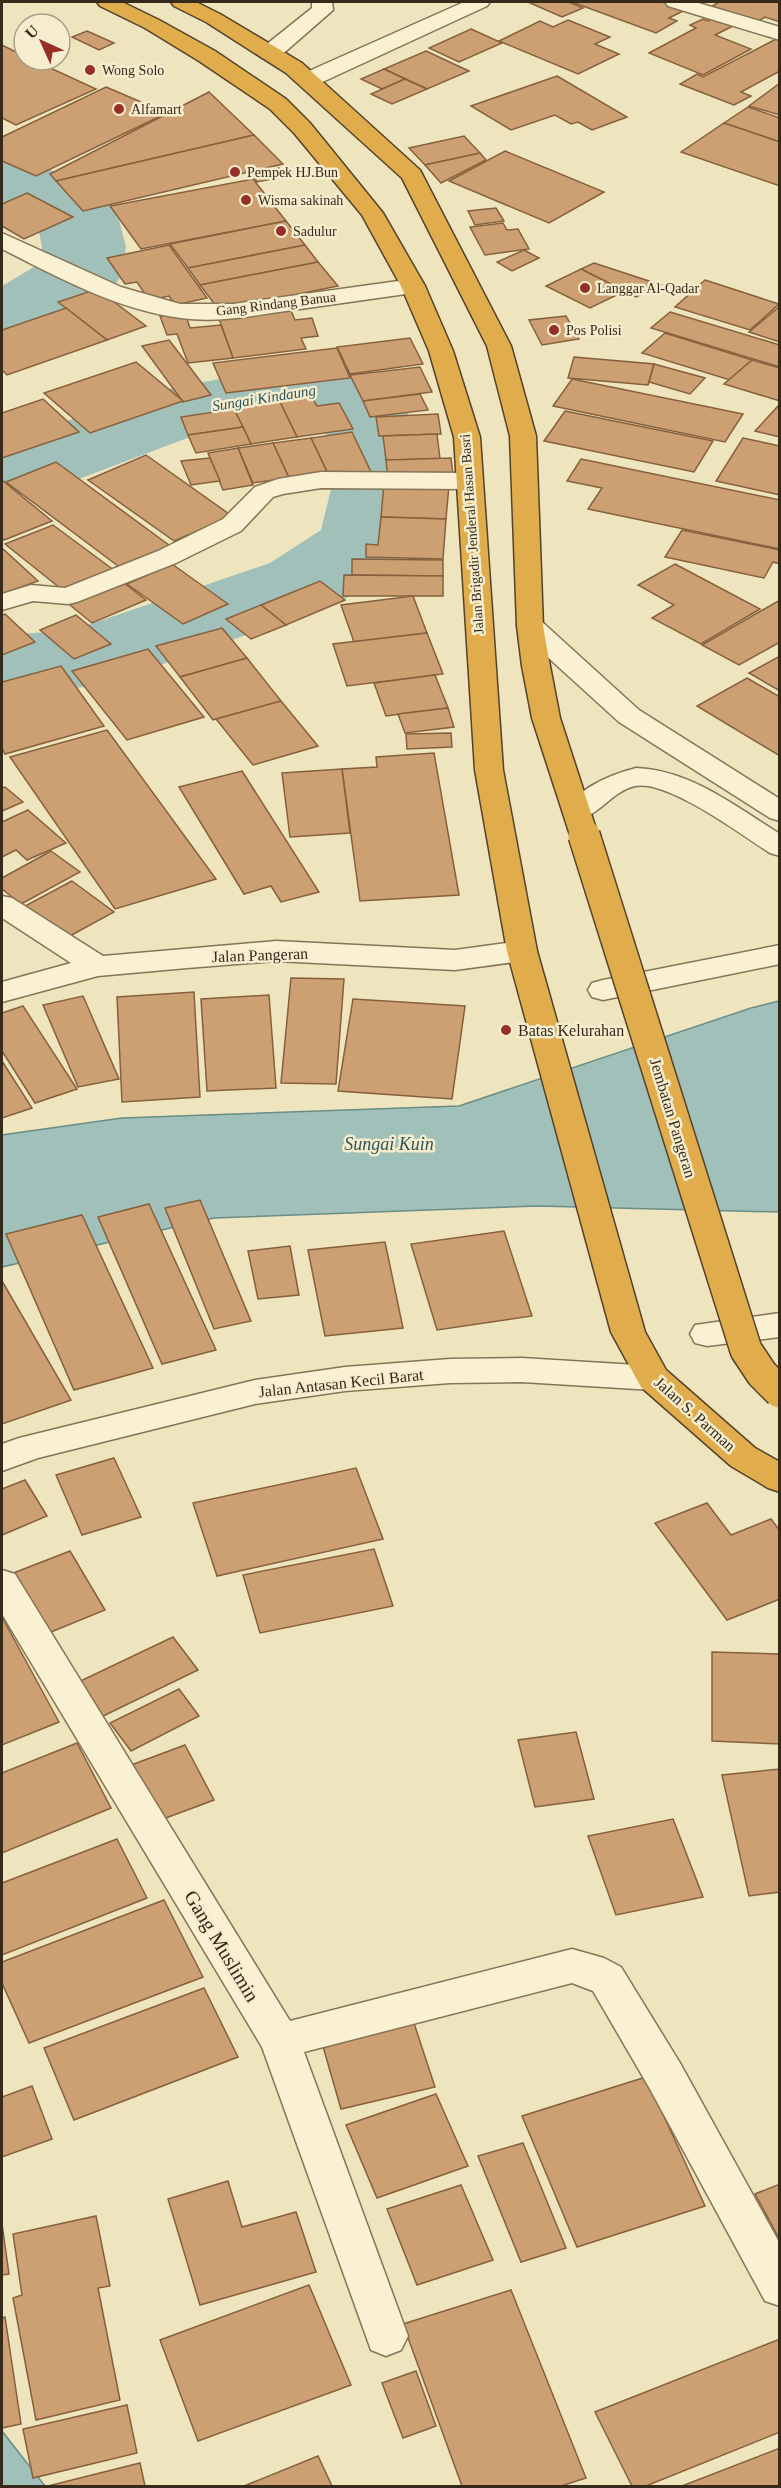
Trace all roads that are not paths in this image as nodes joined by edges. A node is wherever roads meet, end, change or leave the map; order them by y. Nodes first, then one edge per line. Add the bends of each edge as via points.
1 (107, 2) edge
2 (181, 2) edge
3 (322, 2) edge
4 (480, 2) edge
5 (675, 2) edge
6 (780, 34) edge
7 (270, 53) junction
8 (308, 80) junction
9 (2, 240) edge
10 (413, 286) junction
11 (469, 481) junction
12 (2, 602) edge
13 (530, 626) junction
14 (780, 812) edge
15 (581, 823) junction
16 (780, 847) edge
17 (2, 906) edge
18 (522, 951) junction
19 (780, 954) edge
20 (97, 966) junction
21 (603, 990) dead end
22 (2, 992) edge
23 (780, 1324) edge
24 (628, 1332) joint
25 (707, 1334) dead end
26 (653, 1378) junction
27 (780, 1392) edge
28 (2, 1458) edge
29 (780, 1479) edge
30 (2, 1584) edge
31 (280, 2041) junction
32 (780, 2287) edge
33 (386, 2336) dead end

1 - 10 highway, Jalan Brigadir Jenderal Hasan Basri via 207,56 278,104 372,213
2 - 7 highway
3 - 7 street via 323,10
4 - 8 street
5 - 6 street
7 - 8 highway
8 - 13 highway via 412,175 499,346 523,436
9 - 10 street, Gang Rindang Banua via 119,293 179,310 213,313
10 - 11 highway, Jalan Brigadir Jenderal Hasan Basri via 441,351 467,437
11 - 12 street via 321,480 278,487 264,492 232,525 167,557 62,596 31,593
11 - 18 highway, Jalan Brigadir Jenderal Hasan Basri via 489,770
13 - 14 street via 629,716
13 - 15 highway via 546,718
15 - 16 street via 606,787 638,777 671,782
15 - 27 highway, Jembatan Pangeran, bridge via 746,1350
17 - 20 street
18 - 20 street, Jalan Pangeran via 455,960 276,951
18 - 24 highway, Jalan Brigadir Jenderal Hasan Basri
19 - 21 street
20 - 22 street, Jalan Pangeran
23 - 25 street
24 - 26 highway, Jalan S. Parman
26 - 28 street, Jalan Antasan Kecil Barat via 522,1370 345,1379 255,1392 31,1447
26 - 29 highway, Jalan S. Parman via 743,1457
30 - 31 street, Gang Muslimin
31 - 32 street via 572,1966 590,1970 607,1979 665,2076
31 - 33 street, Gang Muslimin

